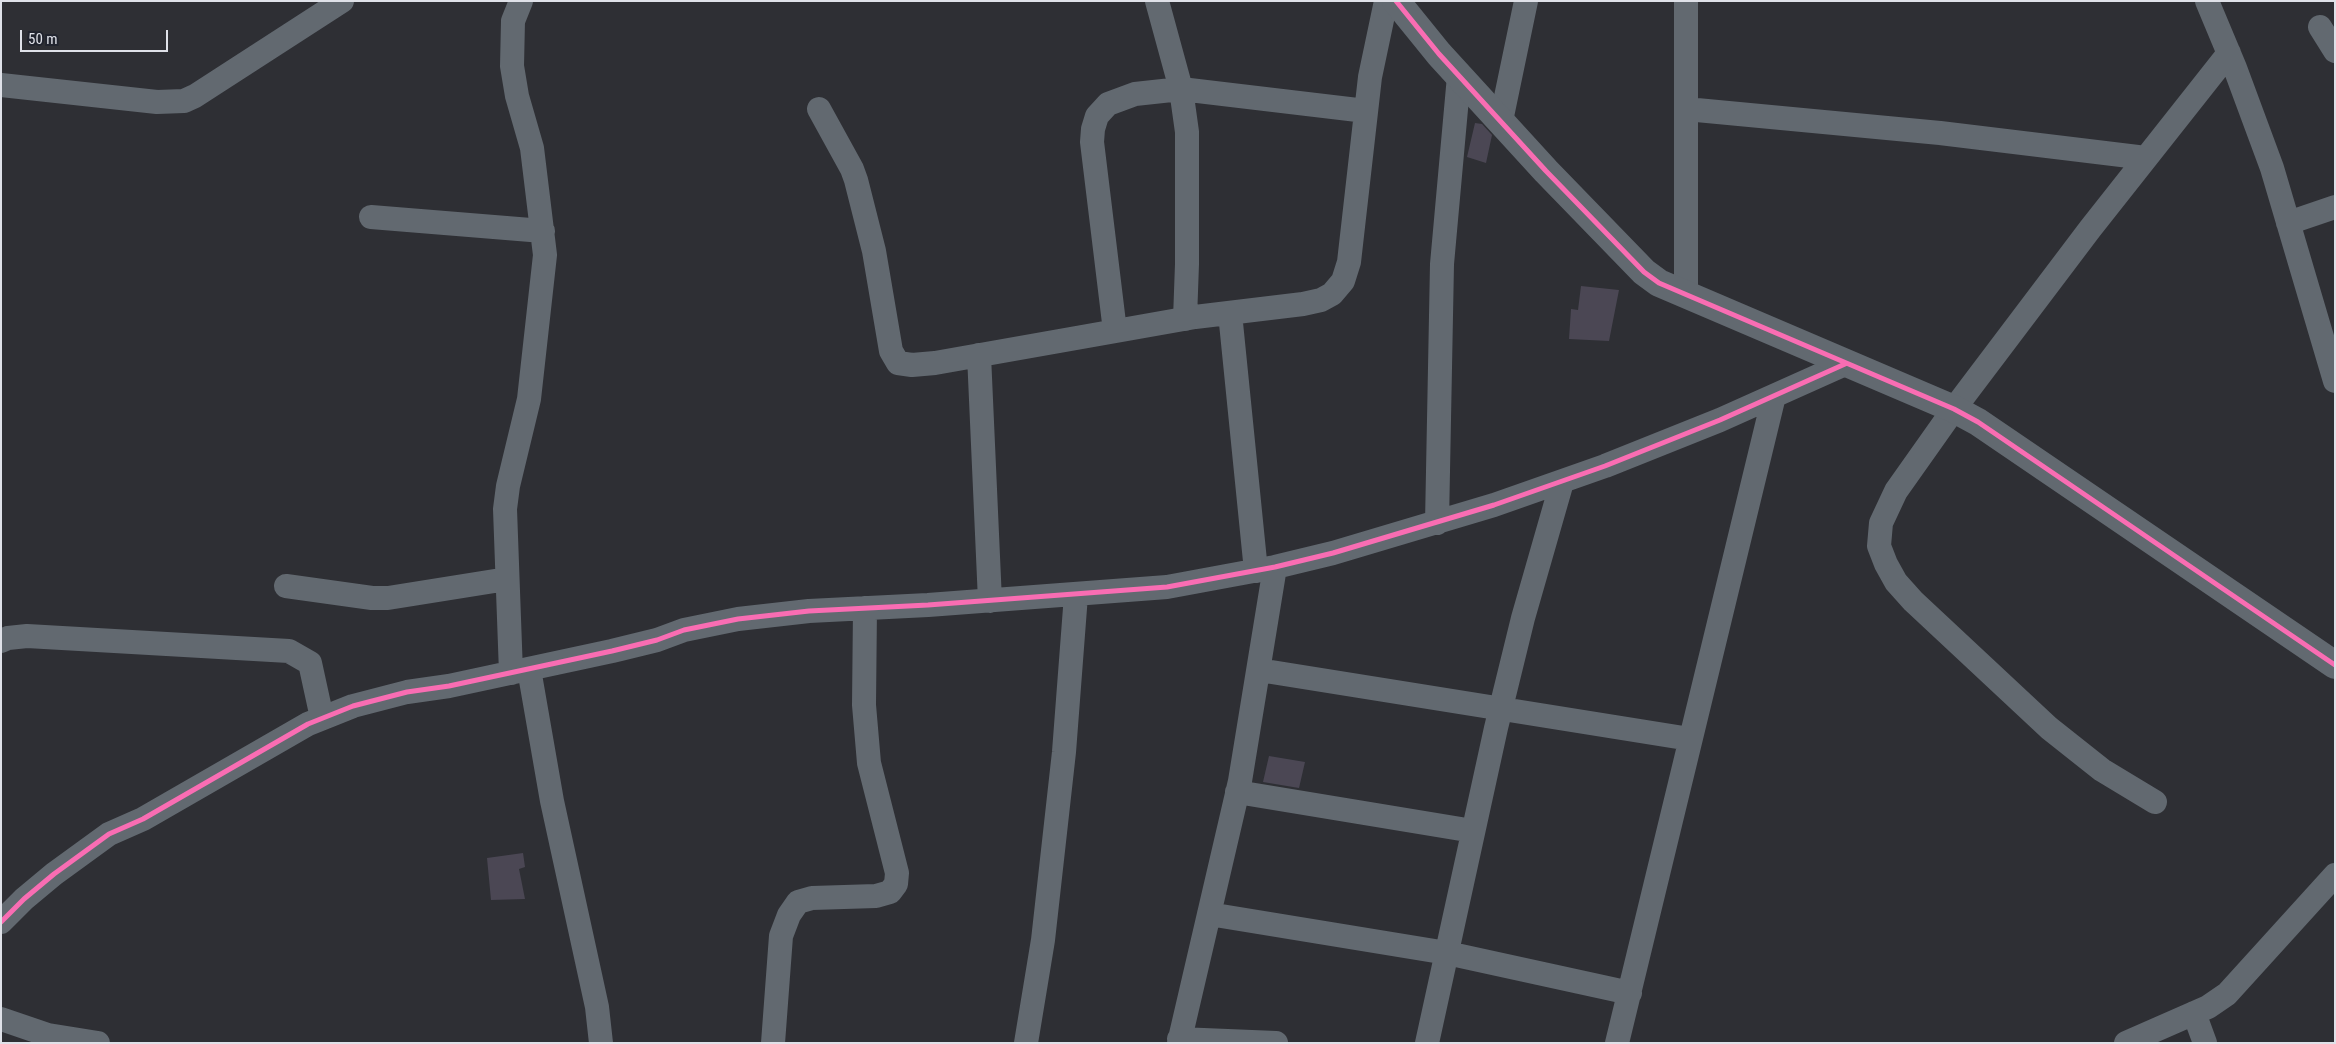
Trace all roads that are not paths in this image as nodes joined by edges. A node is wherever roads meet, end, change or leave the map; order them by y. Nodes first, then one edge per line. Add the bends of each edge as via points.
1 (342, 1) edge
2 (521, 1) edge
3 (1158, 1) edge
4 (1386, 1) edge
5 (1396, 1) edge
6 (1526, 1) edge
7 (1686, 1) edge
8 (2207, 1) edge
9 (2320, 27) dead end
10 (2335, 51) edge
11 (2229, 53) junction
12 (1459, 76) junction
13 (1, 85) edge
14 (1181, 89) junction
15 (819, 109) dead end
16 (1686, 109) junction
17 (1366, 111) junction
18 (1501, 121) junction
19 (2146, 158) junction
20 (2335, 207) edge
21 (371, 217) dead end
22 (2288, 223) junction
23 (543, 230) junction
24 (1686, 295) junction
25 (1230, 313) junction
26 (1185, 319) junction
27 (1115, 331) junction
28 (979, 355) junction
29 (1845, 364) junction
30 (2335, 381) edge
31 (1774, 396) junction
32 (1954, 410) junction
33 (1562, 482) junction
34 (1437, 523) junction
35 (1266, 569) junction
36 (507, 579) junction
37 (286, 586) dead end
38 (1076, 595) junction
39 (990, 601) junction
40 (865, 608) junction
41 (1, 641) edge
42 (2335, 664) edge
43 (1259, 670) junction
44 (520, 671) junction
45 (1500, 709) junction
46 (322, 718) junction
47 (1690, 739) junction
48 (1237, 792) junction
49 (2155, 802) dead end
50 (1473, 831) junction
51 (2330, 888) edge
52 (1209, 914) junction
53 (1, 922) edge
54 (1447, 953) junction
55 (1630, 993) junction
56 (2194, 1013) junction
57 (1, 1020) edge
58 (1179, 1041) edge
59 (98, 1043) edge
60 (601, 1043) edge
61 (773, 1043) edge
62 (1026, 1043) edge
63 (1276, 1043) edge
64 (1427, 1043) edge
65 (1617, 1043) edge
66 (2126, 1043) edge
67 (2205, 1043) edge

1 - 13 street via 184,101 158,102
2 - 23 street via 513,22 512,66 532,148
3 - 14 street
4 - 17 street
5 - 12 street
6 - 18 street
7 - 16 street
8 - 11 street
9 - 10 street
11 - 19 street
11 - 22 street via 2255,118
12 - 18 street
12 - 34 street via 1442,264
14 - 17 street
14 - 26 street via 1188,174
14 - 27 street via 1135,94 1108,104 1097,116 1093,129
15 - 28 street via 856,180 874,250 891,352 898,363 935,363
16 - 19 street via 1940,132
16 - 24 street
17 - 25 street via 1349,262 1343,281 1332,294 1321,300
18 - 24 street via 1630,260 1659,283
19 - 32 street
20 - 22 street
21 - 23 street
22 - 30 street
23 - 36 street via 545,275 529,399 505,509
24 - 29 street
25 - 26 street
25 - 35 street
26 - 27 street
27 - 28 street
28 - 39 street
29 - 31 street
29 - 32 street
31 - 33 street via 1712,424
31 - 47 street
32 - 42 street via 2005,439
32 - 49 street via 1884,513 1879,546 1886,564 1896,582 1913,600 2049,728 2102,770
33 - 34 street
33 - 45 street
34 - 35 street
35 - 38 street via 1167,587
35 - 43 street
36 - 37 street via 388,598
36 - 44 street
38 - 39 street
38 - 62 street via 1064,752 1043,940
39 - 40 street
40 - 44 street via 809,611 714,623 648,642
40 - 61 street via 864,705 869,763 897,873 896,884 890,892 876,896 812,898 798,902 781,936
41 - 46 street via 27,636 290,651 310,663
43 - 45 street
43 - 48 street
44 - 46 street via 372,700
44 - 60 street via 597,1007
45 - 47 street
45 - 50 street
46 - 53 street via 143,819 110,834 54,874
47 - 55 street
48 - 50 street
48 - 52 street
50 - 54 street
51 - 56 street via 2227,994
52 - 54 street
52 - 58 street
54 - 55 street
54 - 64 street
55 - 65 street
56 - 66 street
56 - 67 street
57 - 59 street via 48,1035
58 - 63 street

